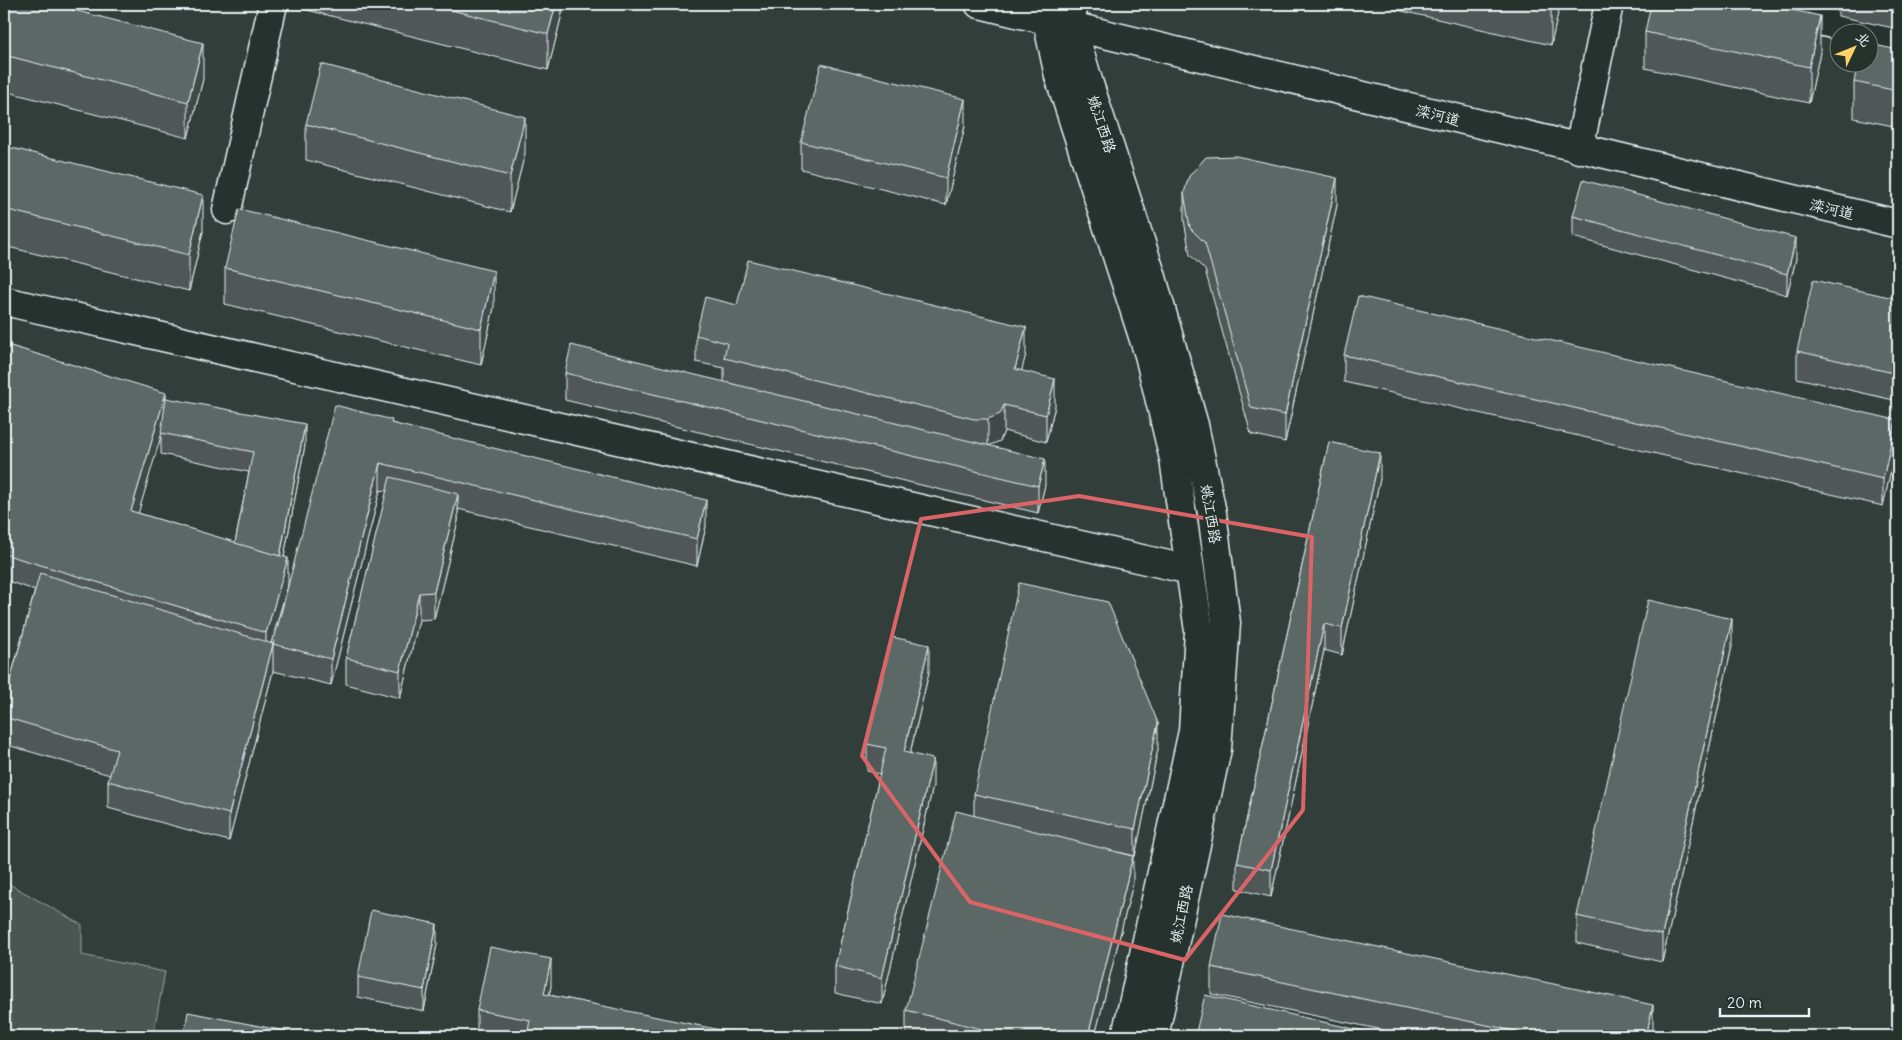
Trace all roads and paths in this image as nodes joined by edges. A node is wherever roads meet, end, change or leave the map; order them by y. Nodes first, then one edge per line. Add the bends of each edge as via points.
1 (273, 4) edge
2 (979, 4) edge
3 (1609, 4) edge
4 (1741, 4) edge
5 (1059, 14) edge
6 (1830, 24) edge
7 (1880, 35) edge
8 (1898, 39) edge
9 (1579, 148) junction
10 (227, 210) dead end
11 (1898, 224) edge
12 (4, 301) edge
13 (1190, 570) junction
14 (1126, 1036) edge
15 (1154, 1036) edge

1 - 10 street
2 - 5 street, 滦河道
3 - 9 street
4 - 6 street
5 - 9 street, 滦河道
5 - 13 street, 姚江西路 via 1059,76 1149,355 1174,459
5 - 15 street, 姚江西路 via 1089,84 1151,274 1194,425 1212,512 1226,623 1217,749
7 - 8 street
9 - 11 street, 滦河道
12 - 13 street
13 - 14 street, 姚江西路 via 1199,631 1193,731

